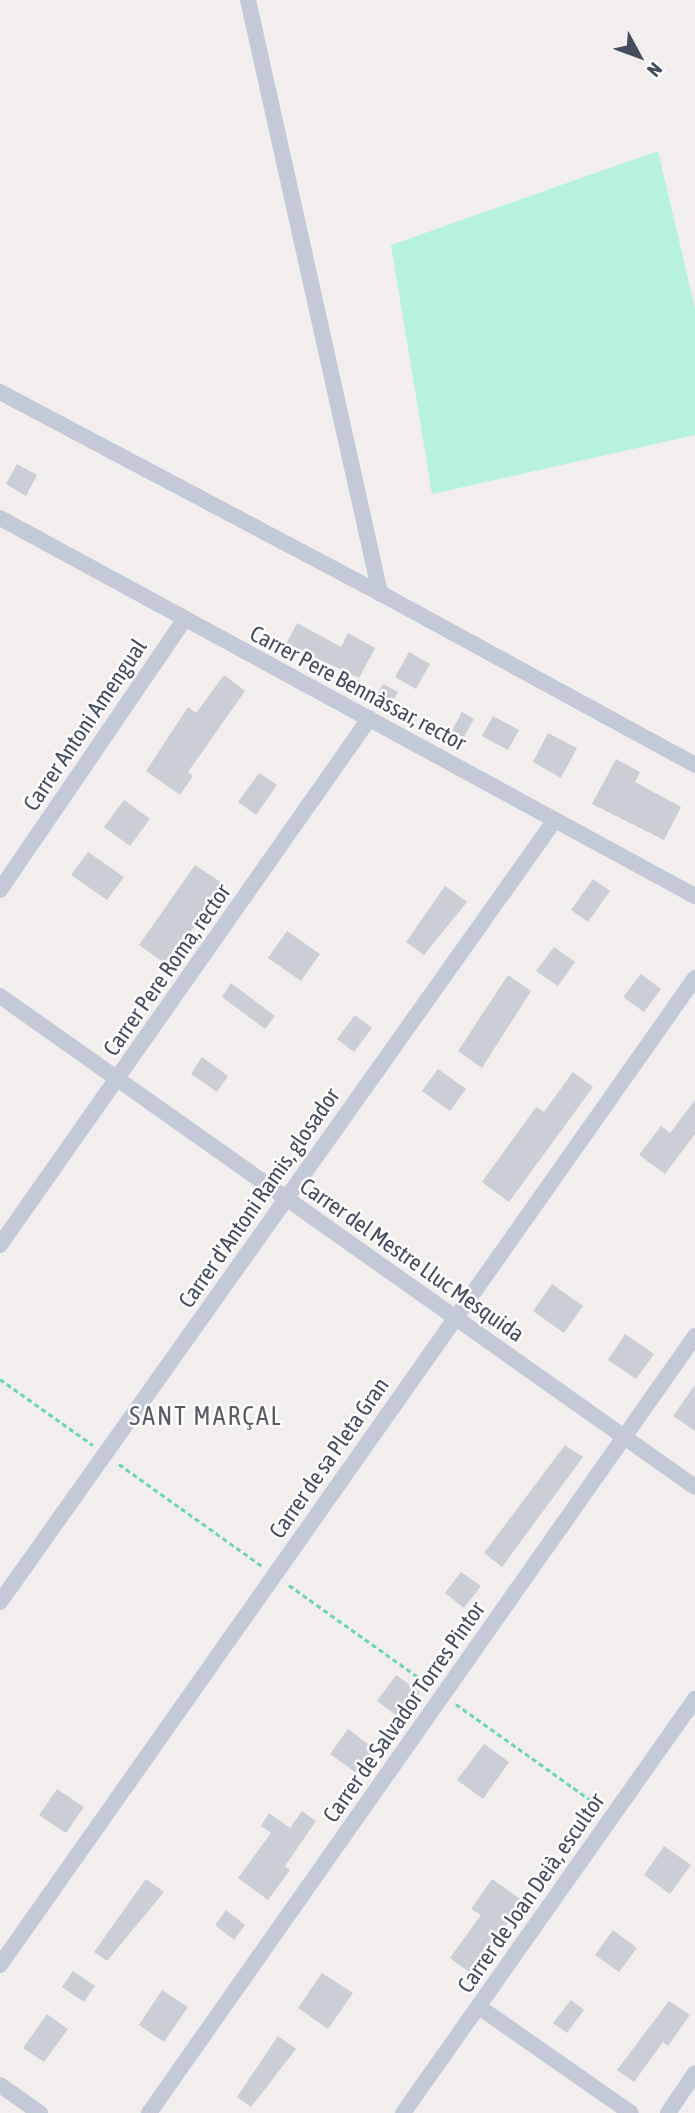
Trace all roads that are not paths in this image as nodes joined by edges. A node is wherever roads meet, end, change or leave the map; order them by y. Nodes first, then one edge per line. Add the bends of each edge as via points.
1 (248, 0) edge
2 (0, 392) edge
3 (0, 518) edge
4 (380, 593) junction
5 (184, 620) junction
6 (369, 719) junction
7 (695, 765) edge
8 (555, 820) junction
9 (0, 890) edge
10 (695, 896) edge
11 (695, 978) edge
12 (0, 996) edge
13 (118, 1079) junction
14 (286, 1199) junction
15 (0, 1244) edge
16 (455, 1318) junction
17 (695, 1336) edge
18 (624, 1437) junction
19 (695, 1487) edge
20 (0, 1602) edge
21 (695, 1699) edge
22 (0, 1965) edge
23 (478, 2007) junction
24 (695, 2073) edge
25 (0, 2085) edge
26 (40, 2113) edge
27 (149, 2113) edge
28 (403, 2113) edge
29 (631, 2113) edge
30 (668, 2113) edge

1 - 4 street
2 - 4 street
3 - 5 street, Carrer Pere Bennàssar, rector
4 - 7 street
5 - 6 street, Carrer Pere Bennàssar, rector
5 - 9 street, Carrer Antoni Amengual
6 - 8 street, Carrer Pere Bennàssar, rector
6 - 13 street, Carrer Pere Roma, rector
8 - 10 street, Carrer Pere Bennàssar, rector
8 - 14 street, Carrer d'Antoni Ramis, glosador
11 - 16 street, Carrer de sa Pleta Gran
12 - 13 street, Carrer del Mestre Lluc Mesquida
13 - 14 street, Carrer del Mestre Lluc Mesquida
13 - 15 street, Carrer Pere Roma, rector
14 - 16 street, Carrer del Mestre Lluc Mesquida
14 - 20 street, Carrer d'Antoni Ramis, glosador
16 - 18 street, Carrer del Mestre Lluc Mesquida
16 - 22 street, Carrer de sa Pleta Gran
17 - 18 street, Carrer de Salvador Torres Pintor
18 - 19 street, Carrer del Mestre Lluc Mesquida
18 - 27 street, Carrer de Salvador Torres Pintor
21 - 23 street, Carrer de Joan Deià, escultor
23 - 28 street, Carrer de Joan Deià, escultor
23 - 29 street
24 - 30 street
25 - 26 street

